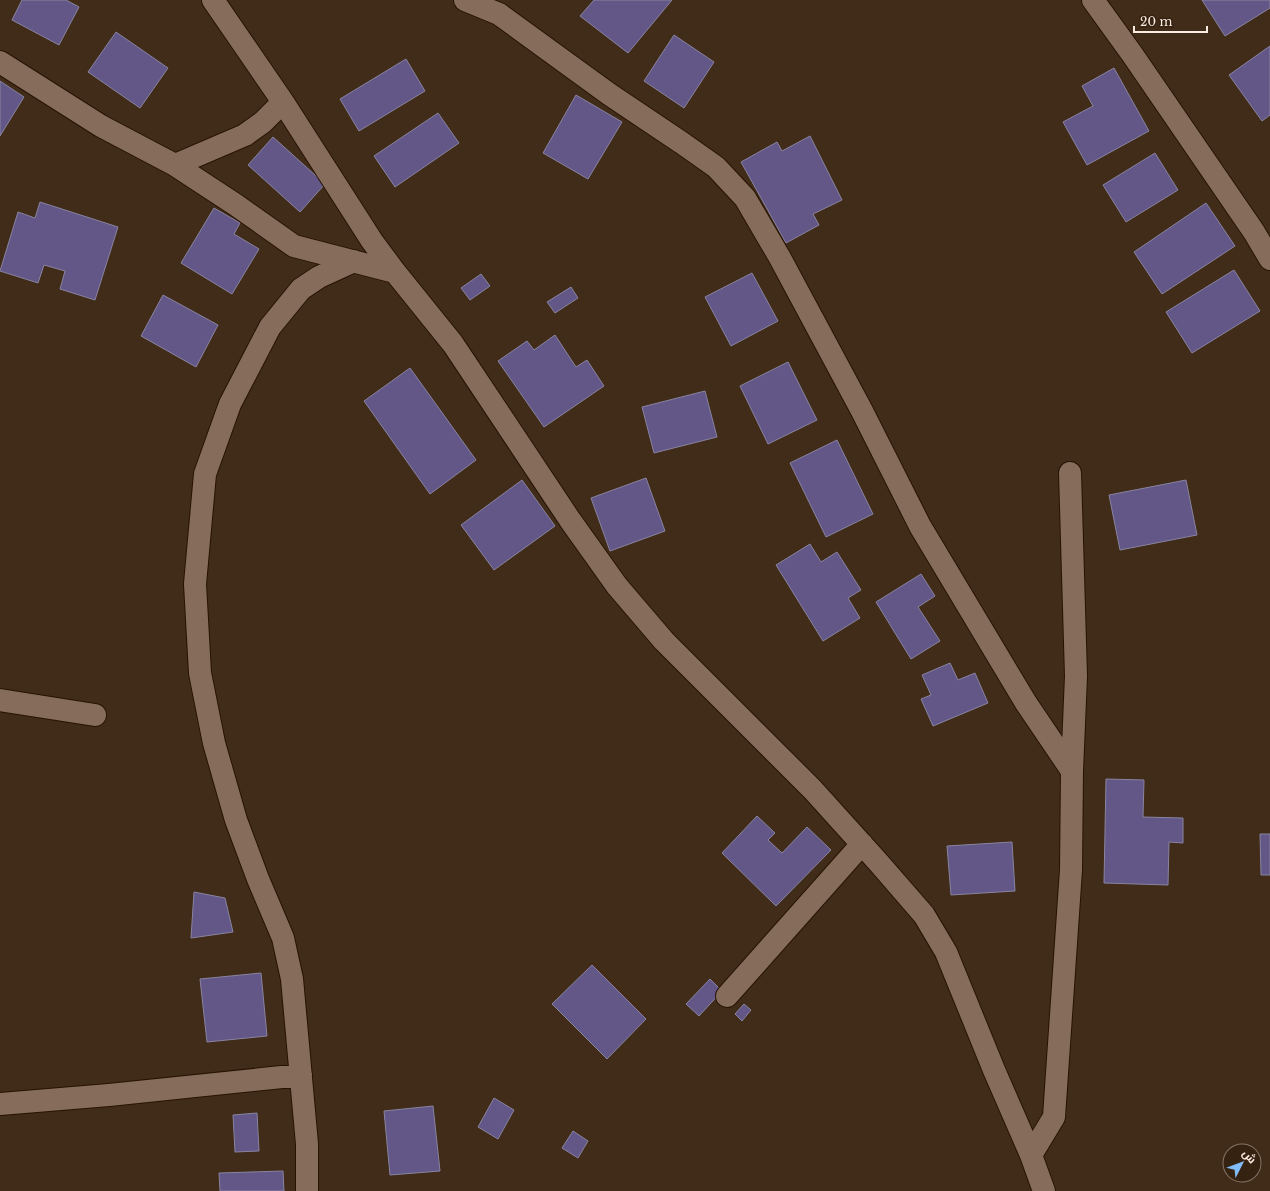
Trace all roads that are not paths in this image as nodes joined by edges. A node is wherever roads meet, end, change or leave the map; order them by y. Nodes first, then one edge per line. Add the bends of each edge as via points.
1 (213, 0) edge
2 (465, 0) edge
3 (1093, 0) edge
4 (0, 62) edge
5 (283, 102) junction
6 (175, 165) junction
7 (1270, 259) edge
8 (354, 261) junction
9 (394, 272) junction
10 (1070, 473) dead end
11 (0, 700) edge
12 (95, 715) dead end
13 (1072, 771) junction
14 (862, 844) junction
15 (727, 996) dead end
16 (300, 1075) junction
17 (0, 1104) edge
18 (1031, 1155) junction
19 (307, 1191) edge
20 (1044, 1191) edge

1 - 5 street
2 - 13 street via 498,14 682,143 716,168 745,198 855,397 920,526 1026,703
3 - 7 street via 1254,232
4 - 6 street via 100,126
5 - 6 street via 245,135
5 - 9 street
6 - 8 street via 294,246
8 - 9 street
8 - 16 street via 301,288 270,328 230,404 205,474 195,584 200,672 214,743 236,820 283,938 292,979
9 - 14 street via 453,344 617,586 664,641 813,790
10 - 13 street via 1076,676
11 - 12 street
13 - 18 street via 1071,870 1054,1117
14 - 15 street
14 - 18 street via 924,915 946,952
16 - 17 street
16 - 19 street via 307,1144
18 - 20 street

